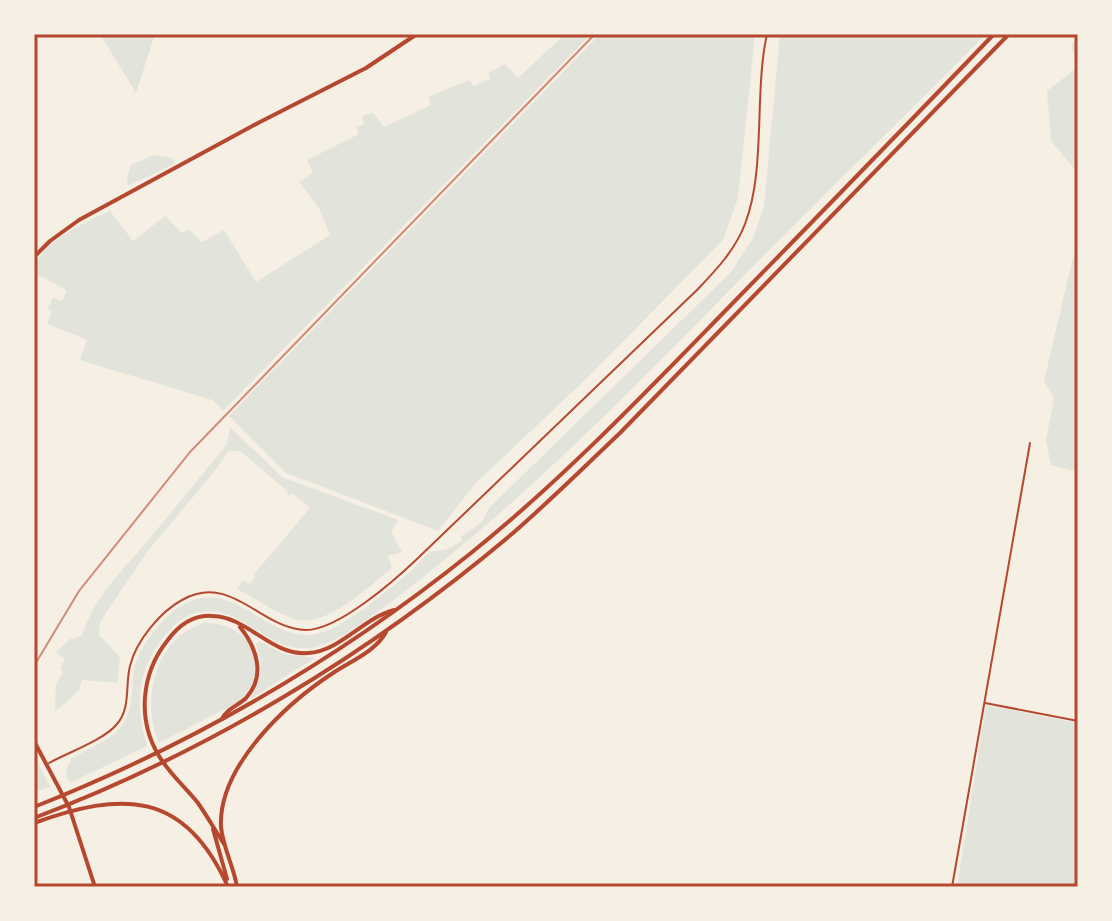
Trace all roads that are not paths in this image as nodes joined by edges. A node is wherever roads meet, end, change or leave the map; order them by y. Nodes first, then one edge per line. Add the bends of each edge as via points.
1 (417, 34) edge
2 (767, 34) edge
3 (994, 34) edge
4 (1009, 34) edge
5 (34, 257) edge
6 (1030, 443) dead end
7 (397, 610) junction
8 (236, 623) junction
9 (387, 629) junction
10 (984, 702) junction
11 (221, 720) junction
12 (1078, 721) edge
13 (34, 741) edge
14 (47, 764) junction
15 (34, 807) edge
16 (34, 820) edge
17 (211, 823) junction
18 (224, 844) junction
19 (95, 887) edge
20 (228, 887) edge
21 (237, 887) edge
22 (952, 887) edge

1 - 5 main road via 366,68 79,220
2 - 14 street via 746,221 729,254 698,289 378,591 338,619 306,630 225,594 203,593 182,600 138,645 129,667 124,710 115,726
3 - 7 main road via 550,486
4 - 9 main road via 620,433 514,532
6 - 10 street
7 - 8 main road via 380,614 311,653 281,649
7 - 11 main road
8 - 11 main road via 259,666 245,699
8 - 17 main road via 207,615 182,625 162,647 145,692 153,744
9 - 16 main road via 226,729
9 - 18 main road via 378,644 285,708 256,742 227,796 221,823
10 - 12 street
10 - 22 street
11 - 15 main road
13 - 14 main road
14 - 19 main road via 69,807
16 - 20 main road via 86,805 131,803 168,814 210,852
17 - 18 main road
17 - 20 main road
18 - 21 main road

